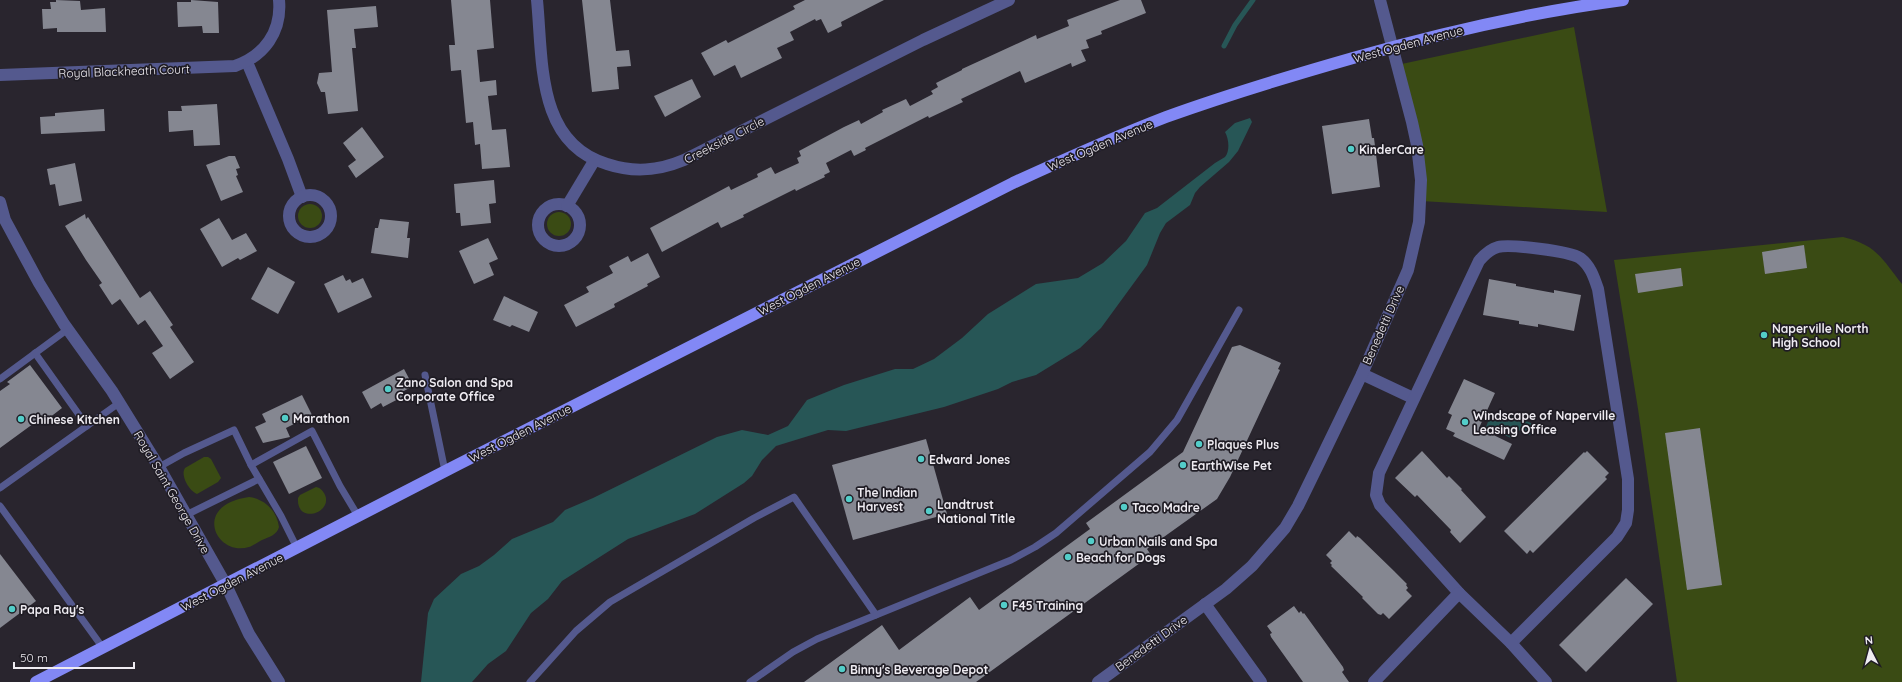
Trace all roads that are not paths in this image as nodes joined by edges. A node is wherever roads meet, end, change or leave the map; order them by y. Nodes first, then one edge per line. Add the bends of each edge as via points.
1 (279, 0) edge
2 (538, 0) edge
3 (1009, 0) edge
4 (1380, 0) edge
5 (1623, 0) edge
6 (1392, 47) junction
7 (247, 62) junction
8 (0, 75) edge
9 (594, 160) junction
10 (302, 197) dead end
11 (0, 202) edge
12 (567, 206) dead end
13 (3, 221) edge
14 (1239, 310) dead end
15 (68, 329) junction
16 (35, 353) junction
17 (1362, 374) junction
18 (425, 375) dead end
19 (0, 379) edge
20 (1413, 398) junction
21 (119, 403) junction
22 (87, 426) junction
23 (251, 465) junction
24 (159, 466) junction
25 (445, 471) junction
26 (259, 479) junction
27 (0, 488) edge
28 (0, 506) edge
29 (186, 515) junction
30 (358, 516) junction
31 (297, 548) junction
32 (226, 585) junction
33 (1459, 593) junction
34 (1205, 604) junction
35 (876, 615) junction
36 (1510, 643) junction
37 (103, 648) junction
38 (36, 682) edge
39 (280, 682) edge
40 (530, 682) edge
41 (750, 682) edge
42 (1098, 682) edge
43 (1261, 682) edge
44 (1374, 682) edge
45 (1546, 682) edge

1 - 7 street, Royal Blackheath Court via 280,8 273,35 261,52
2 - 9 street, Creekside Circle via 546,93 550,108 572,144
3 - 9 street, Creekside Circle via 667,167 646,171 621,169
4 - 6 street, Benedetti Drive
5 - 6 main road, West Ogden Avenue via 1512,19 1421,38
6 - 17 street, Benedetti Drive via 1417,145 1421,180 1420,204 1415,245 1408,270
6 - 25 main road, West Ogden Avenue via 1276,80 1167,117 1066,158
7 - 8 street, Royal Blackheath Court via 221,68
7 - 10 street
9 - 12 street
11 - 13 street, Royal Saint George Drive
13 - 15 street, Royal Saint George Drive
14 - 35 lane via 1177,420 1164,437 1056,533 1012,560
15 - 16 lane
15 - 21 street, Royal Saint George Drive
16 - 19 lane
16 - 22 lane
17 - 20 street
17 - 34 street, Benedetti Drive via 1285,528 1252,566
18 - 25 lane
20 - 33 street via 1379,473 1376,495 1385,512
20 - 36 street via 1479,261 1485,254 1497,247 1509,246 1570,254 1580,258 1590,268 1598,289 1628,479 1626,523 1617,537
21 - 22 lane
21 - 24 street, Royal Saint George Drive
22 - 27 lane
23 - 24 lane via 234,430
23 - 26 lane
23 - 30 lane via 312,431
24 - 29 street, Royal Saint George Drive
25 - 30 main road, West Ogden Avenue
26 - 29 lane
26 - 31 lane
28 - 37 lane
29 - 32 street, Royal Saint George Drive
30 - 31 main road, West Ogden Avenue
31 - 32 main road, West Ogden Avenue
32 - 37 main road, West Ogden Avenue
32 - 39 street, Royal Saint George Drive via 249,634
33 - 36 street
33 - 44 street
34 - 42 street, Benedetti Drive
34 - 43 street
35 - 40 lane via 794,497 610,602 576,631
35 - 41 lane via 804,645
36 - 45 street
37 - 38 main road, West Ogden Avenue

